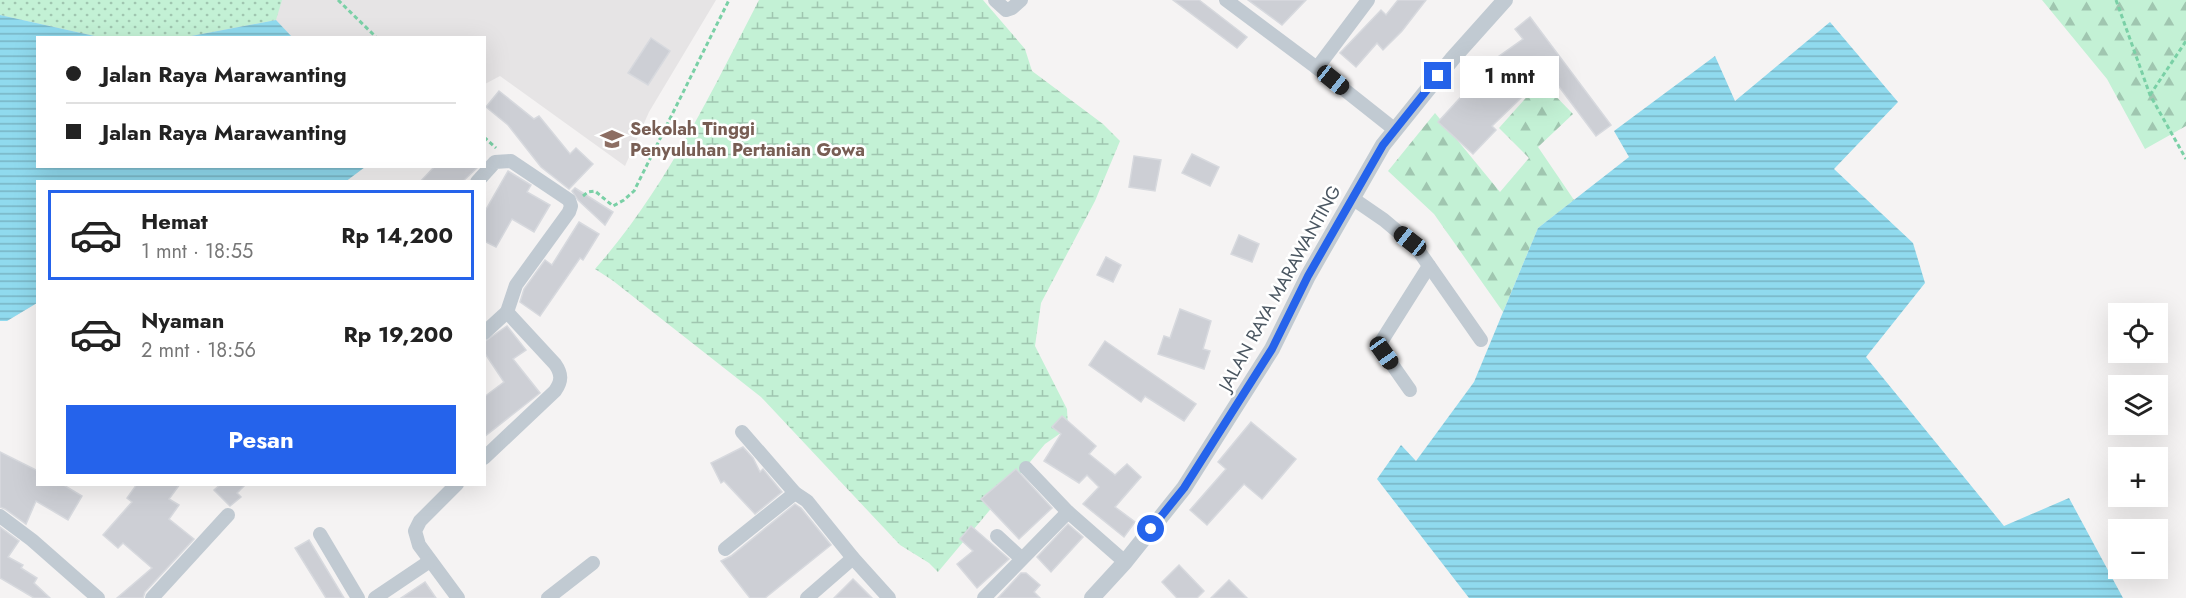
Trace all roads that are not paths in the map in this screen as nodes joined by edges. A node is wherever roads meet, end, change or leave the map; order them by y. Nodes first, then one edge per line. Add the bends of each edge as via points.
1 (995, 0) edge
2 (1021, 0) edge
3 (1226, 0) edge
4 (1368, 0) edge
5 (1505, 0) edge
6 (1317, 68) junction
7 (1394, 129) junction
8 (479, 180) edge
9 (1352, 198) junction
10 (1429, 266) junction
11 (507, 312) junction
12 (486, 331) edge
13 (1481, 340) dead end
14 (1410, 390) dead end
15 (742, 432) dead end
16 (486, 456) edge
17 (1026, 468) dead end
18 (455, 486) edge
19 (795, 493) junction
20 (1068, 512) junction
21 (0, 516) edge
22 (228, 516) dead end
23 (320, 534) dead end
24 (998, 536) dead end
25 (725, 549) dead end
26 (853, 558) junction
27 (1021, 558) junction
28 (430, 561) junction
29 (1125, 562) junction
30 (593, 563) dead end
31 (98, 598) edge
32 (152, 598) edge
33 (358, 598) edge
34 (375, 598) edge
35 (459, 598) edge
36 (548, 598) edge
37 (807, 598) edge
38 (889, 598) edge
39 (984, 598) edge
40 (1092, 598) edge

1 - 2 street via 1006,10
3 - 6 street
4 - 6 street
5 - 7 street, JALAN RAYA MARAWANTING
6 - 7 street
7 - 9 street, JALAN RAYA MARAWANTING
8 - 11 street via 495,162 511,161 569,200 571,206 516,285
9 - 10 street via 1410,241
9 - 29 street, JALAN RAYA MARAWANTING via 1272,349 1184,488
10 - 13 street
10 - 14 street via 1381,342 1384,353
11 - 12 street
11 - 16 street via 555,364 561,376 555,391
15 - 19 street
17 - 20 street
18 - 28 street via 416,527 415,536
19 - 25 street
19 - 26 street via 807,501
20 - 27 street
20 - 29 street
21 - 31 street
22 - 32 street
23 - 33 street
24 - 27 street
26 - 37 street
26 - 38 street
27 - 39 street
28 - 34 street
28 - 35 street
29 - 40 street, JALAN RAYA MARAWANTING
30 - 36 street

